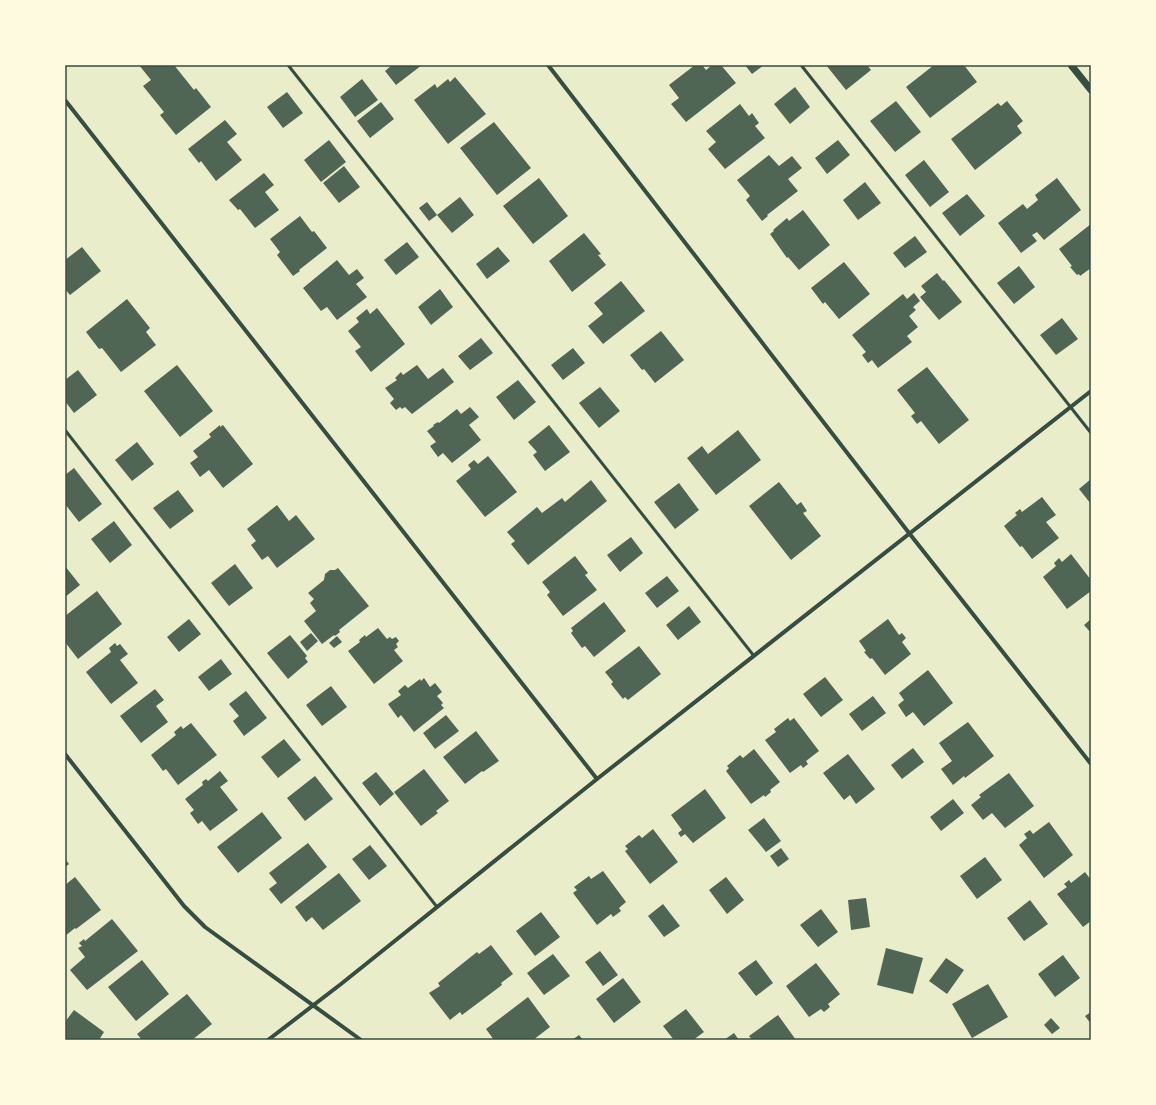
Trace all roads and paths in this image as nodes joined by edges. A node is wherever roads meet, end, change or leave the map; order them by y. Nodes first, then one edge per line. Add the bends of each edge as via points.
1 (288, 65) edge
2 (548, 65) edge
3 (801, 65) edge
4 (1071, 65) edge
5 (1091, 90) edge
6 (65, 100) edge
7 (1091, 391) edge
8 (1071, 407) junction
9 (65, 430) edge
10 (1091, 433) edge
11 (909, 533) junction
12 (754, 656) junction
13 (65, 754) edge
14 (1091, 764) edge
15 (597, 779) junction
16 (437, 907) junction
17 (313, 1006) junction
18 (268, 1040) edge
19 (362, 1040) edge

1 - 12 lane
2 - 11 street
3 - 8 lane
4 - 5 street
6 - 15 street
7 - 8 street
8 - 10 lane
8 - 11 street
9 - 16 lane
11 - 12 street
11 - 14 street
12 - 15 street
13 - 17 street via 184,906 205,927
15 - 16 street
16 - 17 street
17 - 18 street
17 - 19 street

